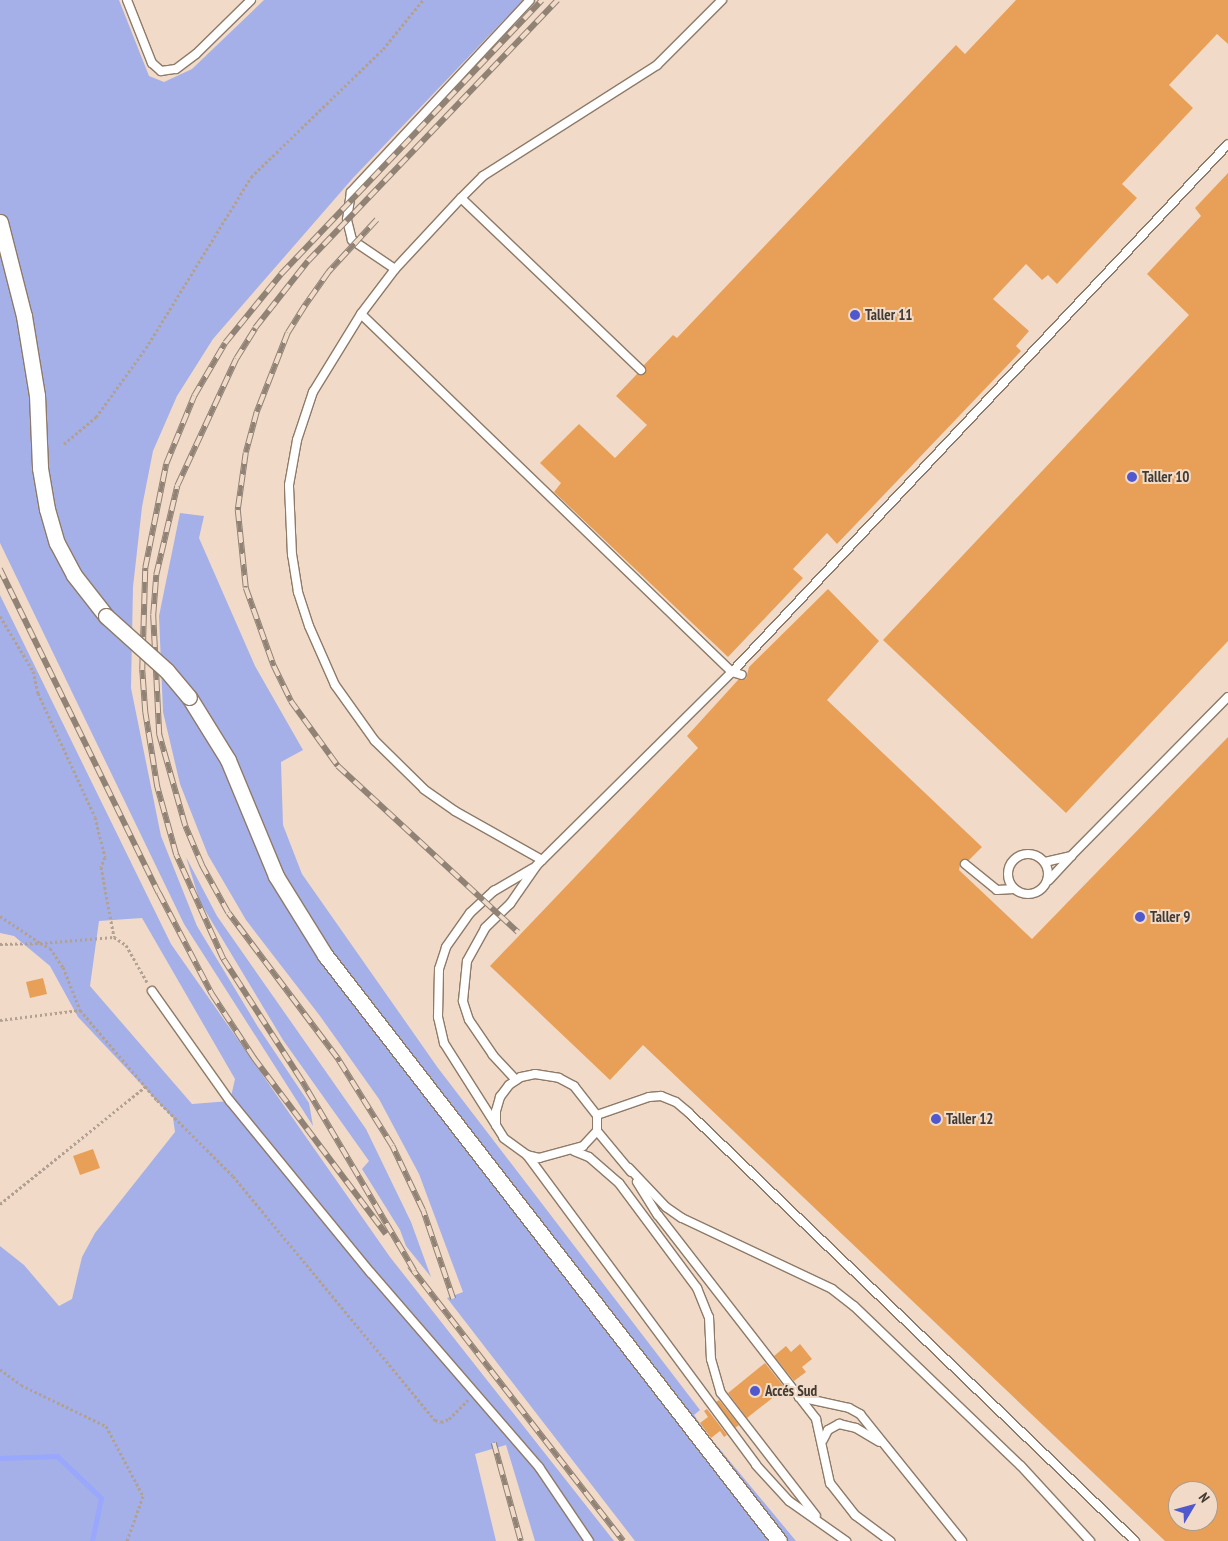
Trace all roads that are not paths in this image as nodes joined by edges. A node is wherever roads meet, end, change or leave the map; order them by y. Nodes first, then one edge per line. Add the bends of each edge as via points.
1 (127, 0) edge
2 (251, 0) edge
3 (530, 0) edge
4 (722, 0) edge
5 (1228, 144) edge
6 (461, 198) junction
7 (0, 222) edge
8 (395, 269) junction
9 (361, 314) junction
10 (641, 370) dead end
11 (732, 672) junction
12 (742, 675) dead end
13 (1228, 697) edge
14 (1071, 856) junction
15 (1045, 862) junction
16 (540, 863) junction
17 (964, 864) dead end
18 (1047, 882) junction
19 (1014, 889) junction
20 (152, 991) road end
21 (516, 1080) junction
22 (597, 1115) junction
23 (496, 1125) junction
24 (597, 1131) junction
25 (574, 1151) junction
26 (527, 1155) junction
27 (629, 1168) junction
28 (800, 1397) junction
29 (822, 1446) junction
30 (889, 1449) junction
31 (822, 1524) junction
32 (589, 1541) edge
33 (779, 1541) edge
34 (846, 1541) edge
35 (890, 1541) edge
36 (962, 1541) edge
37 (1090, 1541) edge
38 (1135, 1541) edge

1 - 2 lane via 152,63 161,71 176,69 196,54
3 - 8 lane via 351,192 347,220 352,240
4 - 6 lane via 657,65 483,176
5 - 11 lane
6 - 8 lane
6 - 10 lane
7 - 33 street, bridge via 26,326 37,395 40,468 47,509 57,543 74,575 106,616 167,671 189,697 228,760 276,876 325,955
8 - 9 lane
9 - 11 lane
9 - 16 lane via 313,392 297,440 288,523 298,592 309,626 335,685 398,765 455,811
11 - 12 lane
11 - 16 lane
13 - 14 lane
14 - 15 lane
14 - 18 lane
15 - 18 lane
15 - 19 lane via 1026,854 1013,860 1008,871
16 - 21 lane via 510,904 474,944 463,978 463,1001 469,1020 493,1055
16 - 23 lane via 494,890 470,913 446,947 439,969 438,1017 444,1043
17 - 19 lane via 997,890
18 - 19 lane via 1032,894
20 - 32 lane via 230,1101 371,1273 544,1474
21 - 22 lane via 535,1074 559,1078 574,1086
21 - 23 lane via 500,1097
22 - 24 lane
22 - 38 lane via 661,1096 690,1113
23 - 26 lane via 509,1143
24 - 25 lane via 591,1140
24 - 27 lane
25 - 26 lane via 540,1158
25 - 31 lane via 588,1157 619,1184 697,1288 709,1317 711,1359 721,1393
26 - 31 lane via 751,1458 790,1500
27 - 28 lane via 658,1215
27 - 37 lane via 666,1208 682,1218 824,1284 854,1306 1021,1466
28 - 29 lane via 816,1419
28 - 30 lane via 848,1408 860,1414
29 - 30 lane via 828,1430 839,1424 856,1428
29 - 35 lane via 830,1483 842,1500 855,1515
30 - 36 lane
31 - 34 lane

